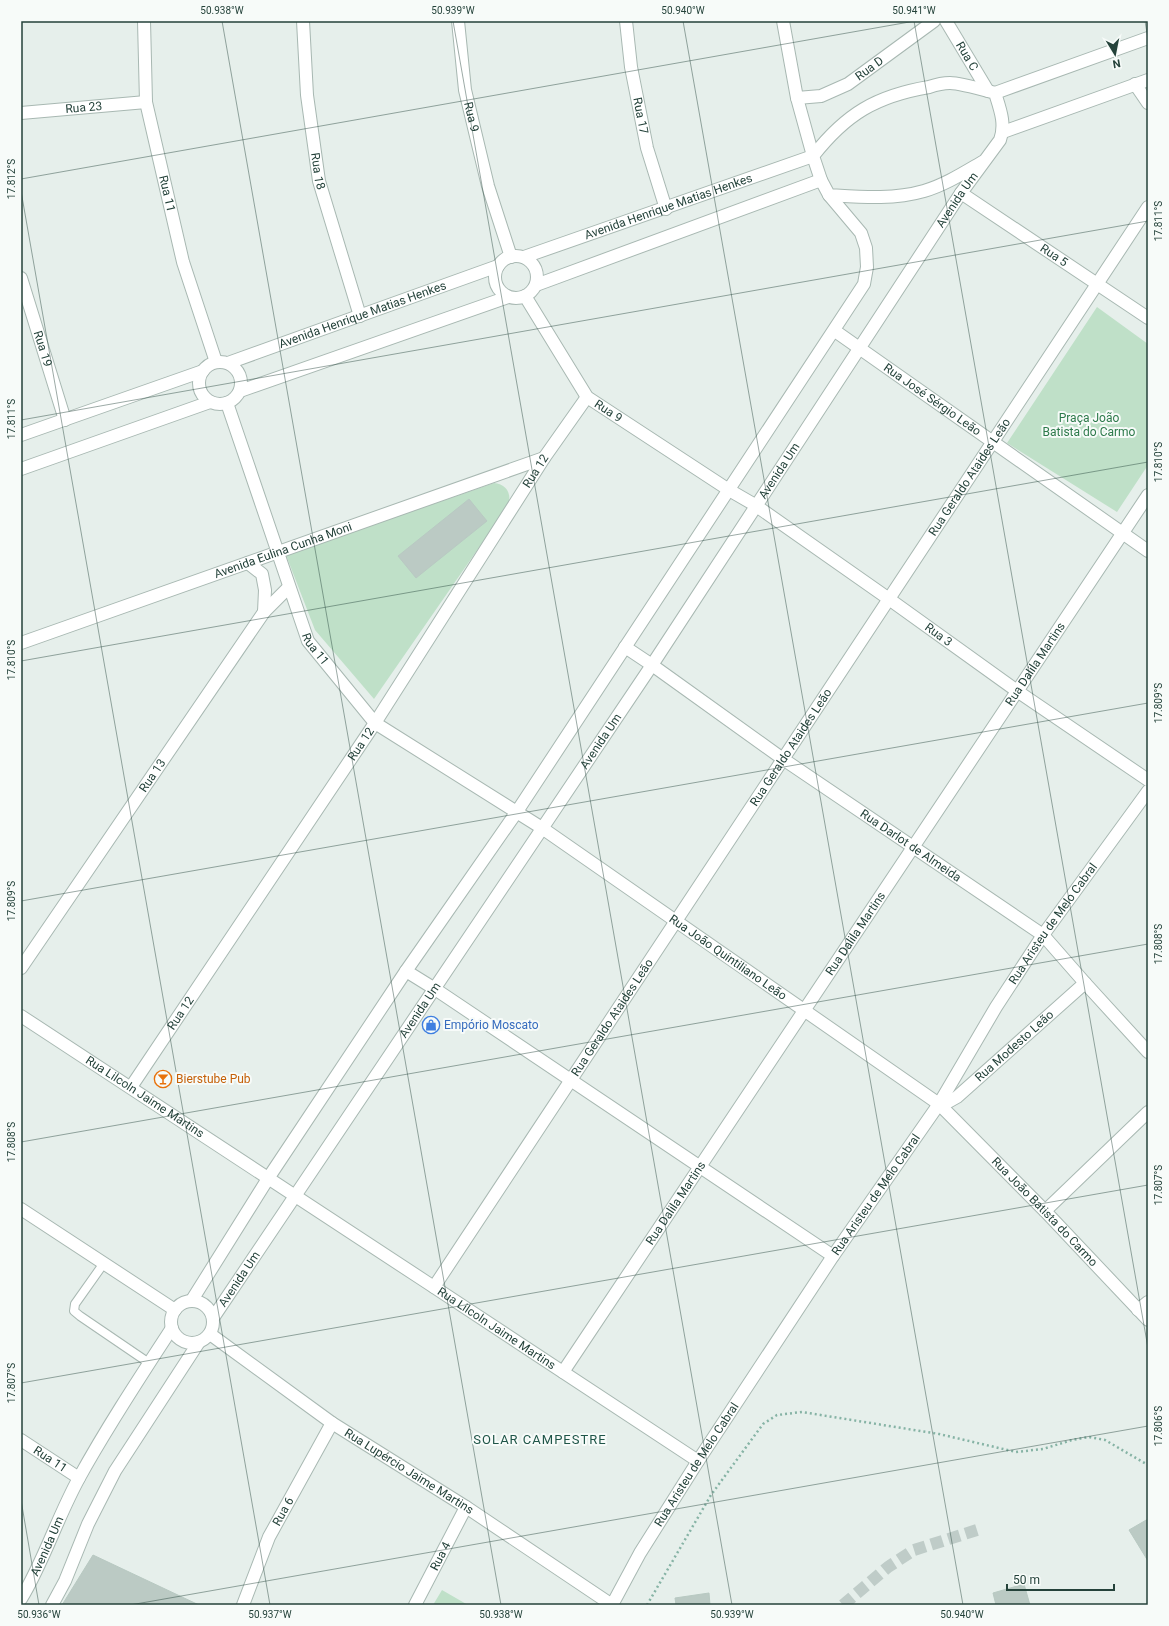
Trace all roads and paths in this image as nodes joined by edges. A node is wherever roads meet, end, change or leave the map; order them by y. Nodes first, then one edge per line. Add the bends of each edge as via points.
1 (144, 21) edge
2 (303, 21) edge
3 (458, 21) edge
4 (626, 21) edge
5 (783, 21) edge
6 (934, 21) edge
7 (946, 21) edge
8 (1148, 38) edge
9 (1148, 80) edge
10 (1135, 84) junction
11 (991, 92) junction
12 (797, 98) junction
13 (146, 102) junction
14 (1148, 103) edge
15 (21, 113) edge
16 (1003, 132) junction
17 (813, 156) junction
18 (984, 161) junction
19 (821, 180) junction
20 (961, 193) junction
21 (829, 195) junction
22 (1148, 207) edge
23 (666, 208) junction
24 (511, 257) junction
25 (524, 257) junction
26 (498, 266) junction
27 (21, 278) edge
28 (1098, 283) junction
29 (536, 285) junction
30 (525, 296) junction
31 (508, 297) junction
32 (360, 316) junction
33 (1148, 318) edge
34 (835, 331) junction
35 (859, 348) junction
36 (216, 362) junction
37 (228, 363) junction
38 (203, 371) junction
39 (240, 391) junction
40 (586, 398) junction
41 (210, 402) junction
42 (227, 403) junction
43 (65, 420) junction
44 (21, 435) edge
45 (992, 443) junction
46 (544, 458) junction
47 (21, 469) edge
48 (729, 490) junction
49 (1148, 494) edge
50 (756, 505) junction
51 (1122, 533) junction
52 (1148, 551) edge
53 (278, 552) junction
54 (248, 563) junction
55 (289, 587) junction
56 (889, 599) junction
57 (264, 612) junction
58 (21, 643) edge
59 (625, 647) junction
60 (652, 664) junction
61 (1017, 691) junction
62 (376, 723) junction
63 (783, 759) junction
64 (1148, 780) edge
65 (1148, 791) edge
66 (516, 812) junction
67 (542, 828) junction
68 (913, 847) junction
69 (676, 921) junction
70 (1043, 935) junction
71 (21, 968) edge
72 (406, 971) junction
73 (1085, 983) junction
74 (435, 988) junction
75 (804, 1010) junction
76 (21, 1016) edge
77 (1148, 1052) edge
78 (571, 1080) junction
79 (131, 1087) junction
80 (940, 1105) junction
81 (1148, 1112) edge
82 (700, 1166) junction
83 (269, 1177) junction
84 (296, 1195) junction
85 (21, 1209) edge
86 (1045, 1211) junction
87 (833, 1256) junction
88 (104, 1263) junction
89 (434, 1287) junction
90 (192, 1300) junction
91 (1148, 1302) edge
92 (175, 1310) junction
93 (1138, 1310) junction
94 (213, 1318) junction
95 (1148, 1320) edge
96 (172, 1328) junction
97 (210, 1334) junction
98 (199, 1342) junction
99 (149, 1363) junction
100 (563, 1372) junction
101 (332, 1423) junction
102 (21, 1440) edge
103 (698, 1461) junction
104 (1148, 1465) edge
105 (79, 1478) junction
106 (466, 1507) junction
107 (21, 1599) edge
108 (52, 1605) edge
109 (243, 1605) edge
110 (414, 1605) edge
111 (612, 1605) edge
112 (647, 1605) edge

1 - 13 street, Rua 11
2 - 32 street, Rua 18 via 307,95 319,181
3 - 24 street, Rua 9 via 465,90 488,186
4 - 23 street, Rua 17 via 631,67 647,148
5 - 12 street
6 - 12 street, Rua D via 848,84 821,96
7 - 11 street, Rua C
8 - 11 street
9 - 10 street
10 - 14 street
10 - 16 street
11 - 16 street, Rua C via 1003,121
11 - 17 street via 950,83 896,93 854,114 828,137
12 - 17 street
13 - 15 street, Rua 23
13 - 36 street, Rua 11 via 183,262
16 - 18 street, Avenida Um
17 - 19 street
17 - 23 street, Avenida Henrique Matias Henkes
18 - 20 street, Avenida Um
18 - 21 street via 924,191 880,198
19 - 21 street
19 - 29 street
20 - 28 street, Rua 5
20 - 35 street, Avenida Um
21 - 34 street via 861,233 866,248 867,267 864,284
22 - 28 street, Rua Geraldo Ataides Leão
23 - 25 street, Avenida Henrique Matias Henkes
24 - 25 street
24 - 26 street
25 - 29 street via 536,268
26 - 31 street via 496,283 499,290
26 - 32 street, Avenida Henrique Matias Henkes
27 - 43 street, Rua 19
28 - 33 street, Rua 5
28 - 45 street, Rua Geraldo Ataides Leão
29 - 30 street via 531,293
30 - 31 street via 514,299
30 - 40 street, Rua 9
31 - 39 street
32 - 37 street, Avenida Henrique Matias Henkes
34 - 35 street, Rua José Sérgio Leão
34 - 48 street
35 - 45 street, Rua José Sérgio Leão
35 - 50 street, Avenida Um
36 - 37 street
36 - 38 street
37 - 39 street via 240,374
38 - 41 street via 199,382 200,389
38 - 43 street
39 - 42 street
40 - 46 street, Rua 12
40 - 48 street, Rua 9
41 - 42 street
41 - 47 street
42 - 53 street, Rua 11
43 - 44 street
45 - 51 street, Rua José Sérgio Leão
45 - 56 street, Rua Geraldo Ataides Leão
46 - 53 street, Avenida Eulina Cunha Moni
46 - 62 street, Rua 12
48 - 50 street, Rua 3
48 - 59 street
49 - 51 street, Rua Dalila Martins
50 - 56 street, Rua 3
50 - 60 street, Avenida Um
51 - 52 street, Rua José Sérgio Leão
51 - 61 street, Rua Dalila Martins
53 - 54 street, Avenida Eulina Cunha Moni
53 - 55 street, Rua 11
54 - 57 street via 262,574 265,590
54 - 58 street, Avenida Eulina Cunha Moni
55 - 57 street, Rua 13
55 - 62 street, Rua 11 via 308,641
56 - 61 street, Rua 3
56 - 63 street, Rua Geraldo Ataides Leão
57 - 71 street, Rua 13
59 - 60 street, Rua Darlot de Almeida
59 - 66 street
60 - 63 street, Rua Darlot de Almeida
60 - 67 street, Avenida Um
61 - 64 street, Rua 3
61 - 68 street, Rua Dalila Martins
62 - 66 street, Rua 11
62 - 79 street, Rua 12
63 - 68 street, Rua Darlot de Almeida
63 - 69 street, Rua Geraldo Ataides Leão
65 - 70 street, Rua Aristeu de Melo Cabral
66 - 67 street, Rua João Quintiliano Leão
66 - 72 street
67 - 69 street, Rua João Quintiliano Leão
67 - 74 street, Avenida Um
68 - 70 street, Rua Darlot de Almeida
68 - 75 street, Rua Dalila Martins
69 - 75 street, Rua João Quintiliano Leão
69 - 78 street, Rua Geraldo Ataides Leão
70 - 73 street, Rua Darlot de Almeida
70 - 80 street, Rua Aristeu de Melo Cabral via 996,1007
72 - 74 street
72 - 83 street
73 - 77 street, Rua Darlot de Almeida
73 - 80 street, Rua Modesto Leão via 956,1097
74 - 78 street
74 - 84 street, Avenida Um
75 - 80 street, Rua João Quintiliano Leão
75 - 82 street, Rua Dalila Martins
76 - 79 street, Rua Lilcoln Jaime Martins
78 - 82 street
78 - 89 street, Rua Geraldo Ataides Leão
79 - 83 street, Rua Lilcoln Jaime Martins
80 - 86 street, Rua João Batista do Carmo
80 - 87 street, Rua Aristeu de Melo Cabral
81 - 86 street
82 - 87 street
82 - 100 street, Rua Dalila Martins
83 - 84 street, Rua Lilcoln Jaime Martins
83 - 90 street
84 - 89 street, Rua Lilcoln Jaime Martins
84 - 94 street, Avenida Um
85 - 88 street
86 - 93 street, Rua João Batista do Carmo
87 - 103 street, Rua Aristeu de Melo Cabral
88 - 92 street
88 - 99 lane via 75,1304 74,1311
89 - 100 street, Rua Lilcoln Jaime Martins
90 - 92 street via 184,1302
90 - 94 street via 207,1306
91 - 93 street
92 - 96 street via 171,1321
93 - 95 street, Rua João Batista do Carmo
94 - 97 street
96 - 98 street via 182,1341
96 - 99 street, Avenida Um
97 - 98 street
97 - 101 street, Rua Lupércio Jaime Martins
98 - 108 street via 115,1471
99 - 105 street, Avenida Um
100 - 103 street, Rua Lilcoln Jaime Martins
101 - 106 street, Rua Lupércio Jaime Martins
101 - 109 street, Rua 6 via 269,1537
102 - 105 street, Rua 11
103 - 111 street, Rua Aristeu de Melo Cabral via 640,1552
104 - 112 path via 1105,1440 1089,1437 1043,1449 1016,1452 939,1434 802,1412 777,1415 763,1424 711,1495
105 - 107 street, Avenida Um
106 - 110 street, Rua 4
106 - 111 street, Rua Lupércio Jaime Martins

